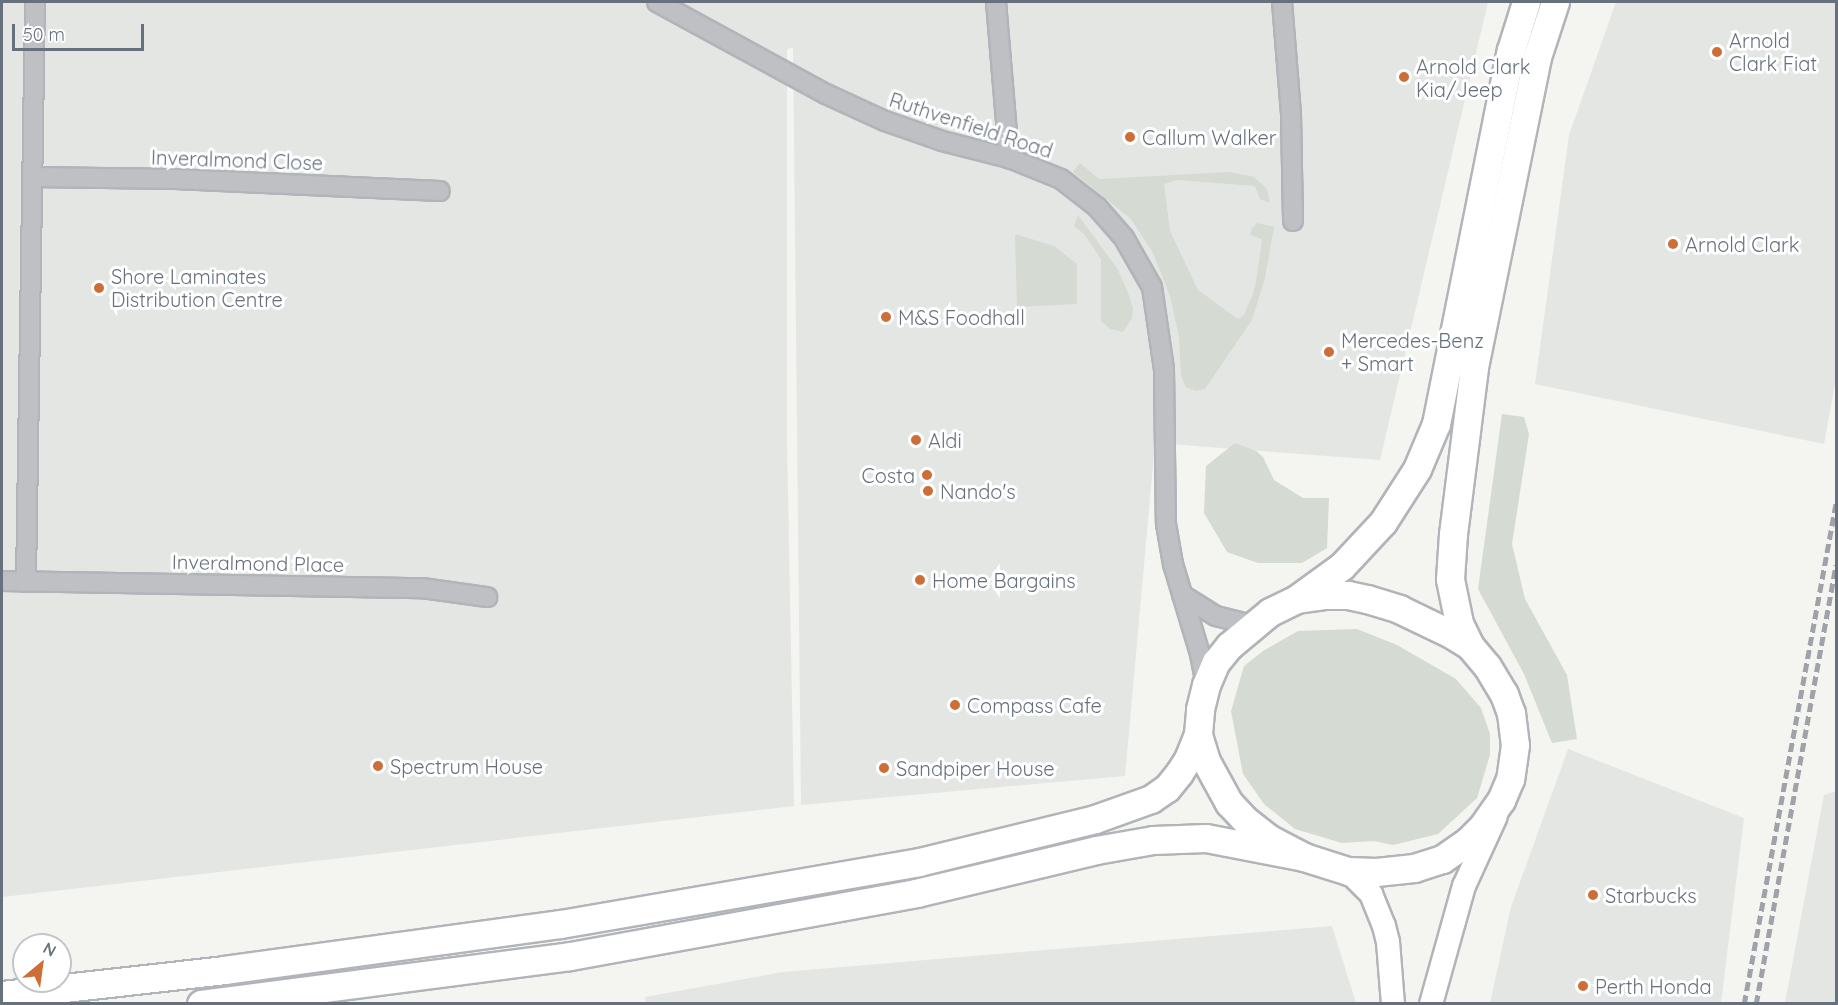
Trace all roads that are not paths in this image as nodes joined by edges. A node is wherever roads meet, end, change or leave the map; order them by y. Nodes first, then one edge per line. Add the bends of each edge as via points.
1 (35, 2) edge
2 (657, 2) edge
3 (996, 2) edge
4 (1282, 2) edge
5 (1526, 2) edge
6 (1555, 2) edge
7 (1009, 158) junction
8 (32, 177) junction
9 (440, 191) dead end
10 (1293, 221) dead end
11 (2, 581) edge
12 (27, 582) junction
13 (1182, 595) junction
14 (487, 597) dead end
15 (1297, 599) junction
16 (1253, 625) junction
17 (1470, 646) junction
18 (1206, 685) junction
19 (1198, 734) junction
20 (1501, 800) junction
21 (1304, 857) junction
22 (1348, 871) junction
23 (2, 995) edge
24 (201, 1004) edge
25 (1394, 1004) edge
26 (1431, 1004) edge

1 - 8 street
2 - 7 street, Ruthvenfield Road via 826,94 885,121
3 - 7 street
4 - 10 street via 1291,115
5 - 15 highway via 1511,50 1436,424 1417,469 1383,522 1342,566
6 - 17 highway via 1537,57 1474,367 1450,579 1459,623
7 - 13 street, Ruthvenfield Road via 1061,179 1097,207 1124,238 1152,287 1164,369 1166,524
8 - 9 street, Inveralmond Close
8 - 12 street
11 - 12 street, Inveralmond Place
12 - 14 street, Inveralmond Place via 422,588
13 - 16 street via 1216,616
13 - 18 street, Ruthvenfield Road
15 - 16 highway
15 - 17 highway via 1348,595 1367,599 1430,623
16 - 18 highway via 1216,662
17 - 20 highway via 1487,666 1511,713 1515,745 1510,779
18 - 19 highway
19 - 21 highway via 1206,761 1229,803 1268,838
19 - 23 highway via 1179,773 1167,788 1150,799 1095,819 919,862 561,924 224,970
20 - 22 highway via 1468,841 1442,859 1398,871
20 - 26 main road via 1492,829 1464,886
21 - 22 highway
21 - 24 highway via 1206,838 1153,840 916,893 570,956
22 - 25 main road via 1371,894 1380,913 1388,942

